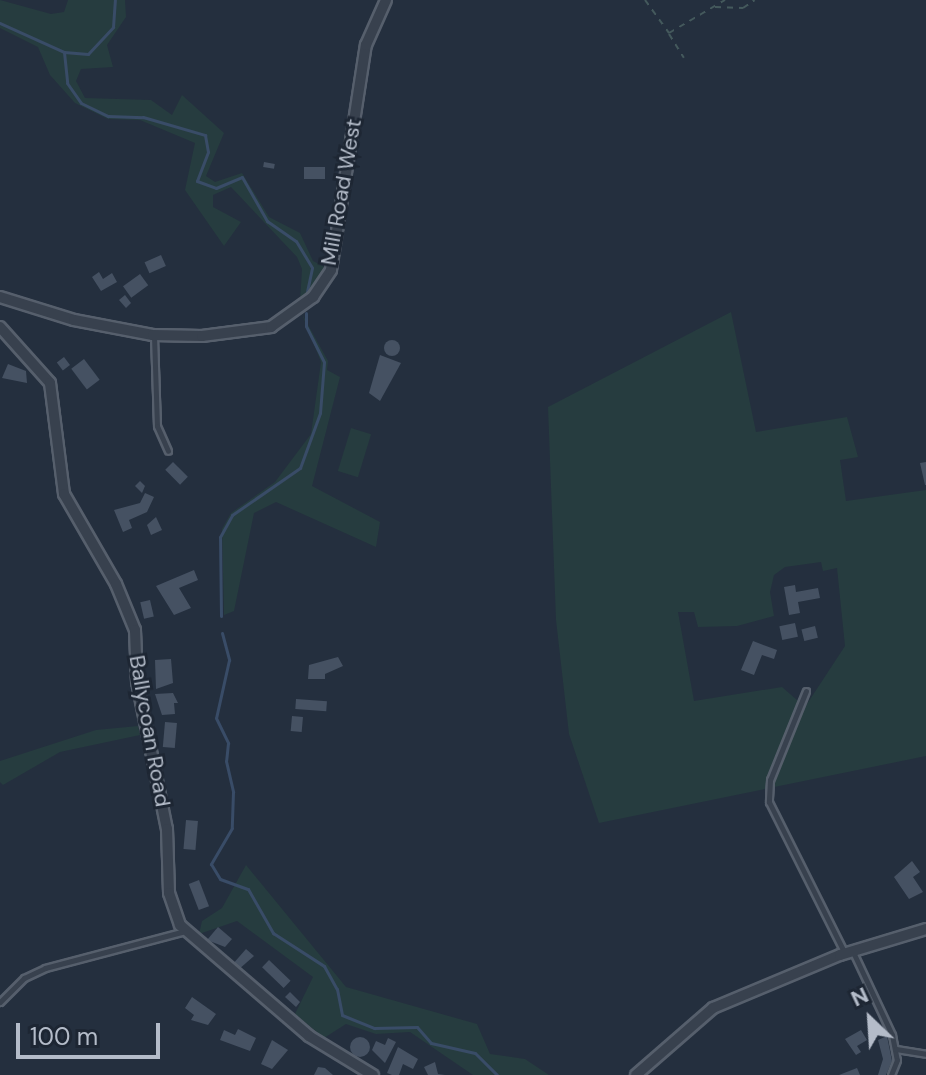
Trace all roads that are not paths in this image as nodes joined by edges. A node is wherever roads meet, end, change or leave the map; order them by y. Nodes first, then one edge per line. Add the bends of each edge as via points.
1 (386, 0) edge
2 (0, 297) edge
3 (0, 327) edge
4 (153, 335) junction
5 (168, 451) dead end
6 (806, 691) dead end
7 (926, 929) edge
8 (185, 931) junction
9 (848, 952) junction
10 (0, 1002) edge
11 (896, 1049) junction
12 (926, 1054) edge
13 (373, 1075) edge
14 (636, 1075) edge
15 (891, 1075) edge

1 - 4 street, Mill Road West via 366,45 331,270 316,295 271,327 253,332
2 - 4 street, Mill Road West via 74,320
3 - 8 street, Ballycoan Road via 50,383 64,494 116,584 135,630 137,682 167,829 169,893
4 - 5 lane via 157,426
6 - 9 lane via 770,780 769,802
7 - 9 street
8 - 10 lane via 45,968 24,978
8 - 13 street, Ballycoan Road via 309,1036
9 - 11 lane
9 - 14 street via 713,1008
11 - 12 lane
11 - 15 lane

